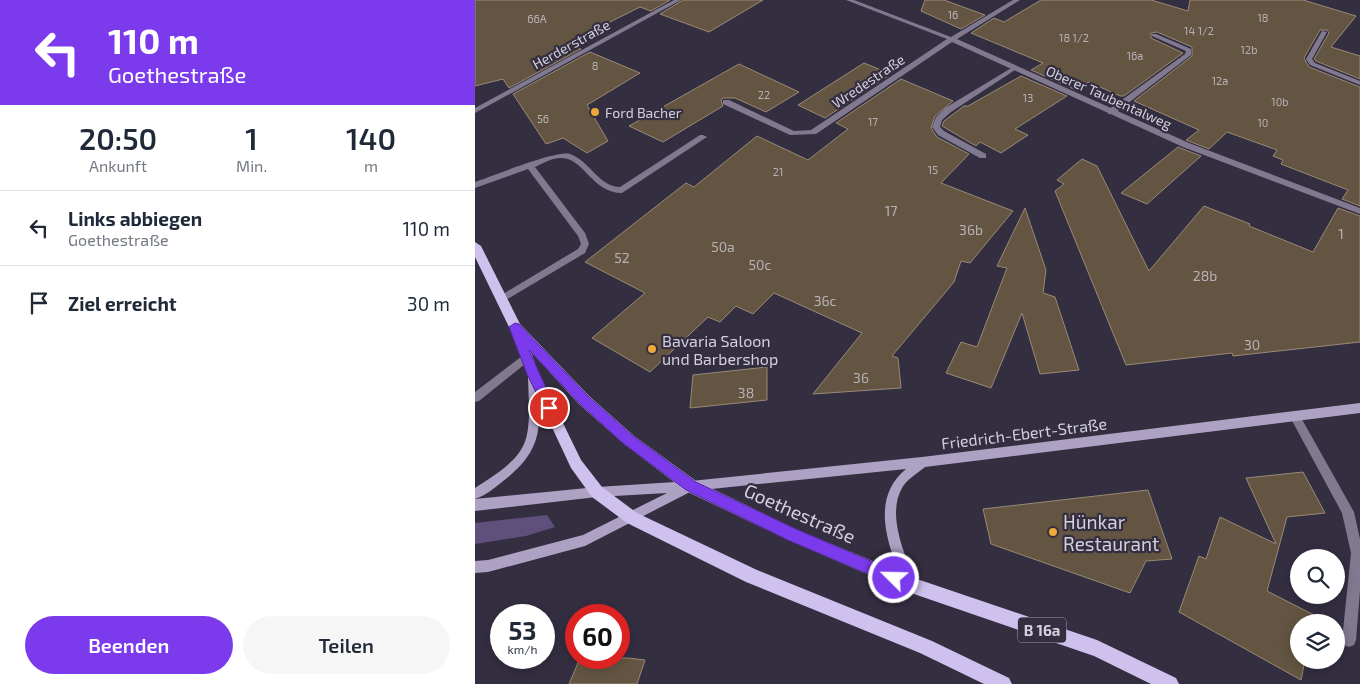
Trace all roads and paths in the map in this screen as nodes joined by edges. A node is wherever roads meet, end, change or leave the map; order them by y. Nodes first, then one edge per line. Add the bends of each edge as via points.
1 (678, 0) edge
2 (849, 0) edge
3 (1017, 0) edge
4 (1324, 32) dead end
5 (1154, 35) dead end
6 (952, 39) junction
7 (1015, 68) junction
8 (1360, 82) edge
9 (726, 102) dead end
10 (475, 111) edge
11 (1111, 112) junction
12 (703, 137) dead end
13 (983, 156) dead end
14 (530, 166) junction
15 (475, 185) edge
16 (1360, 211) edge
17 (475, 246) edge
18 (501, 299) junction
19 (515, 327) junction
20 (526, 357) junction
21 (533, 374) junction
22 (475, 398) edge
23 (1360, 408) edge
24 (1295, 417) junction
25 (922, 462) junction
26 (691, 486) junction
27 (597, 492) junction
28 (475, 494) edge
29 (475, 505) edge
30 (632, 518) junction
31 (475, 567) edge
32 (911, 585) junction
33 (1349, 640) dead end
34 (1003, 684) edge
35 (1170, 684) edge

1 - 10 street, Herderstraße
2 - 6 street, Oberer Taubentalweg
3 - 6 street, Wredestraße
4 - 8 street via 1310,54 1312,64
5 - 11 street via 1189,50 1188,55
6 - 7 street, Oberer Taubentalweg
6 - 9 street, Wredestraße via 813,132 793,133
7 - 11 street, Oberer Taubentalweg
7 - 13 street via 969,96 939,119 936,127
11 - 16 street, Oberer Taubentalweg via 1186,145
12 - 14 street via 622,190 606,188 585,167 567,156 553,157
14 - 15 street
14 - 18 street via 582,235 585,244 582,251
17 - 18 main road, Goethestraße / B 16a
18 - 19 main road, Goethestraße / B 16a
19 - 20 main road, Goethestraße / B 16a
19 - 26 main road, Goethestraße / B 16a via 584,400 629,440
20 - 21 main road, Goethestraße / B 16a
20 - 22 street
21 - 27 main road, Goethestraße / B 16a via 576,464
21 - 28 street via 530,444 517,462
23 - 24 street, Friedrich-Ebert-Straße
24 - 25 street, Friedrich-Ebert-Straße
24 - 33 street via 1348,512 1357,553
25 - 26 street, Friedrich-Ebert-Straße
25 - 32 street via 897,486 890,512 896,549
26 - 27 street, Friedrich-Ebert-Straße
26 - 30 street, Friedrich-Ebert-Straße
26 - 32 main road, Goethestraße / B 16a via 793,535
27 - 29 street, Friedrich-Ebert-Straße
27 - 30 main road, Goethestraße / B 16a
30 - 31 street, Friedrich-Ebert-Straße via 585,540
30 - 34 main road, Goethestraße / B 16a via 752,576 926,647
32 - 35 main road, Goethestraße / B 16a via 1097,649

